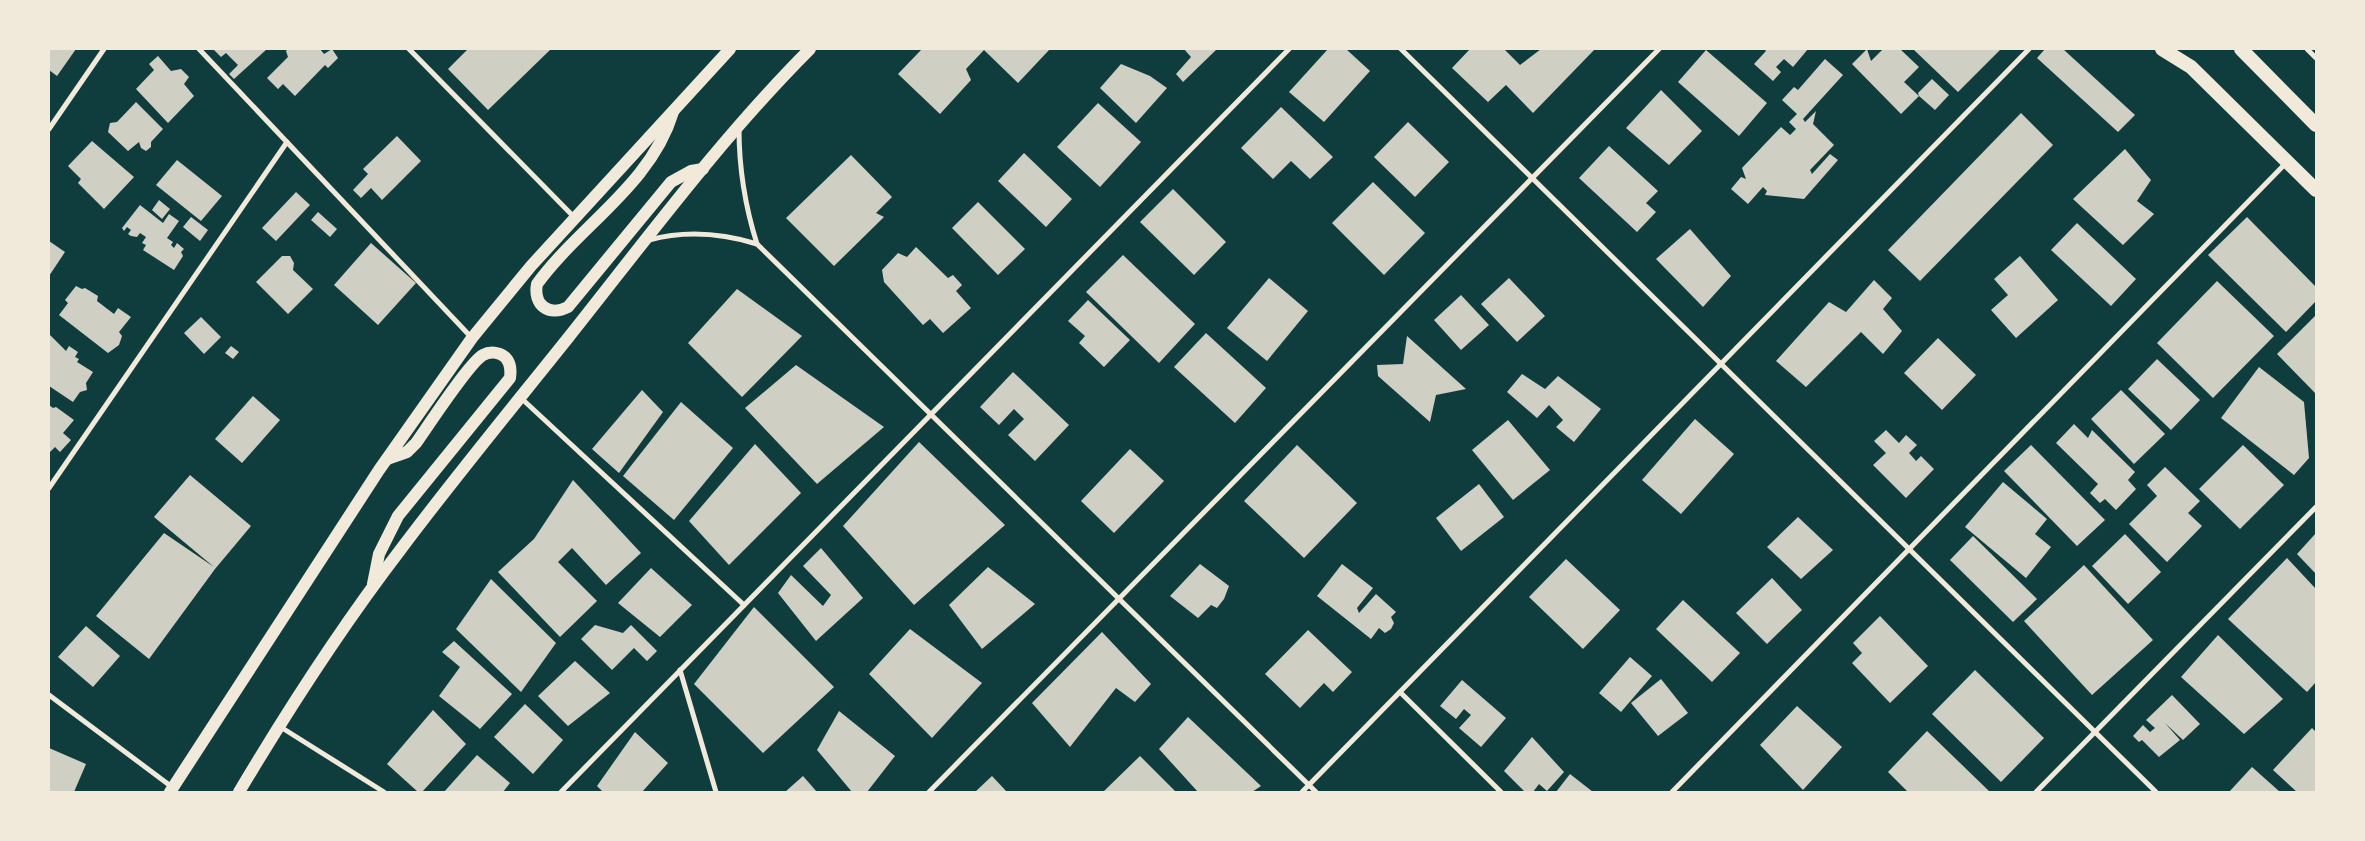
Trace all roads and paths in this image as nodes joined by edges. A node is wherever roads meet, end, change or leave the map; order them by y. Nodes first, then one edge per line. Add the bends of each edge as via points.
1 (104, 49) edge
2 (199, 49) edge
3 (409, 49) edge
4 (730, 49) edge
5 (810, 49) edge
6 (1289, 49) edge
7 (1401, 49) edge
8 (1659, 49) edge
9 (2029, 49) edge
10 (2162, 49) edge
11 (2241, 49) edge
12 (2307, 49) edge
13 (2316, 58) edge
14 (674, 107) junction
15 (2316, 125) edge
16 (739, 126) junction
17 (49, 129) edge
18 (287, 142) junction
19 (2287, 162) junction
20 (703, 170) junction
21 (1532, 178) junction
22 (2316, 190) edge
23 (575, 217) junction
24 (641, 242) junction
25 (757, 244) junction
26 (472, 338) junction
27 (1721, 364) junction
28 (520, 398) junction
29 (931, 414) junction
30 (387, 459) junction
31 (49, 488) edge
32 (2316, 507) edge
33 (1909, 549) junction
34 (372, 589) junction
35 (1119, 599) junction
36 (744, 605) junction
37 (680, 670) junction
38 (1400, 692) junction
39 (49, 695) edge
40 (279, 725) junction
41 (2095, 732) junction
42 (1309, 786) junction
43 (171, 790) edge
44 (239, 792) edge
45 (384, 792) edge
46 (561, 792) edge
47 (716, 792) edge
48 (928, 792) edge
49 (1302, 792) edge
50 (1316, 792) edge
51 (1501, 792) edge
52 (1672, 792) edge
53 (2036, 792) edge
54 (2156, 792) edge

1 - 17 street
2 - 18 street
3 - 23 street
4 - 14 main road
5 - 16 main road
6 - 29 street
7 - 21 street
8 - 21 street
9 - 27 street
10 - 19 highway via 2191,67
11 - 15 highway
12 - 13 street
14 - 20 main road via 662,141 646,167 537,284 538,301 552,312 568,307 663,190 681,176
14 - 23 main road
16 - 20 main road
16 - 25 street via 741,174
18 - 26 street
18 - 31 street
19 - 22 highway
19 - 33 street
20 - 24 main road
21 - 27 street
21 - 35 street
23 - 26 main road
24 - 25 street via 682,233 723,235
24 - 28 main road
25 - 29 street
26 - 30 main road
27 - 33 street
27 - 38 street
28 - 34 main road
28 - 36 street
29 - 35 street
29 - 36 street
30 - 34 main road via 407,452 416,443 482,355 490,352 504,357 511,370 510,378 398,516 379,554
30 - 43 main road
32 - 41 street
33 - 41 street
33 - 52 street
34 - 40 main road
35 - 42 street
35 - 48 street
36 - 37 street
37 - 46 street
37 - 47 street
38 - 42 street
38 - 51 street
39 - 43 street
40 - 44 main road
40 - 45 street
41 - 53 street
41 - 54 street
42 - 49 street
42 - 50 street

